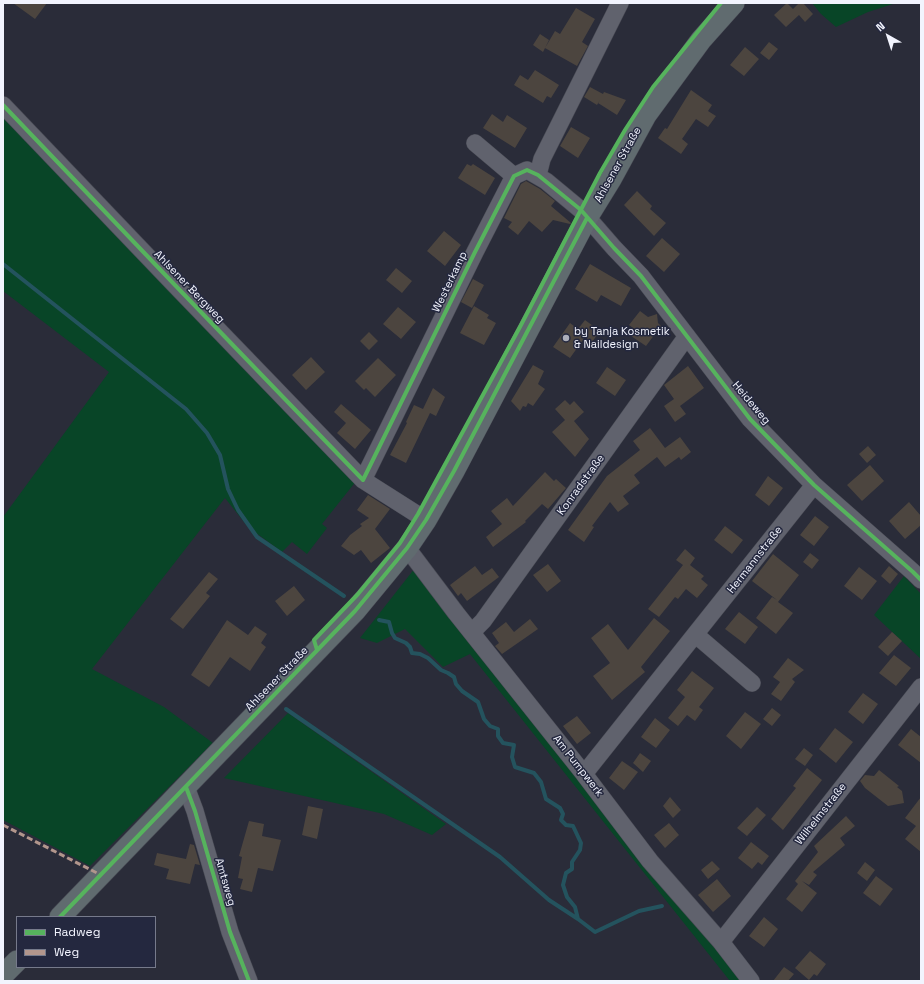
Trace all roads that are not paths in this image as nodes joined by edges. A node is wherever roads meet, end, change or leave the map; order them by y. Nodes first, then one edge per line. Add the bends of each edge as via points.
1 (620, 3) edge
2 (733, 3) edge
3 (3, 104) edge
4 (475, 143) dead end
5 (538, 175) junction
6 (514, 176) junction
7 (587, 218) junction
8 (687, 336) junction
9 (363, 480) junction
10 (814, 485) junction
11 (426, 520) junction
12 (407, 548) junction
13 (918, 572) edge
14 (472, 632) junction
15 (696, 635) junction
16 (752, 683) dead end
17 (921, 687) edge
18 (584, 774) junction
19 (186, 787) junction
20 (61, 916) edge
21 (721, 942) junction
22 (16, 962) edge
23 (3, 975) edge
24 (249, 981) edge
25 (751, 981) edge

1 - 5 street via 542,159
2 - 7 main road, Ahlsener Straße via 701,40 646,116
3 - 9 street, Ahlsener Bergweg
4 - 6 street
5 - 6 street via 527,170
5 - 7 street via 581,210
6 - 9 street, Westerkamp
7 - 8 street, Heideweg via 641,276
7 - 11 main road, Ahlsener Straße
8 - 10 street, Heideweg via 750,419
8 - 14 street, Konradstraße via 483,621
9 - 11 street, Ahlsener Bergweg
10 - 13 street, Heideweg
10 - 15 street, Hermannstraße
11 - 12 main road, Ahlsener Straße
12 - 14 street, Am Pumpwerk
12 - 19 main road, Ahlsener Straße via 356,611
14 - 18 street, Am Pumpwerk
15 - 16 street
15 - 18 street, Hermannstraße
17 - 21 street, Wilhelmstraße
18 - 21 street, Am Pumpwerk via 650,861
19 - 20 main road, Ahlsener Straße
19 - 24 street, Amtsweg via 230,932
21 - 25 street, Am Pumpwerk
22 - 23 main road

